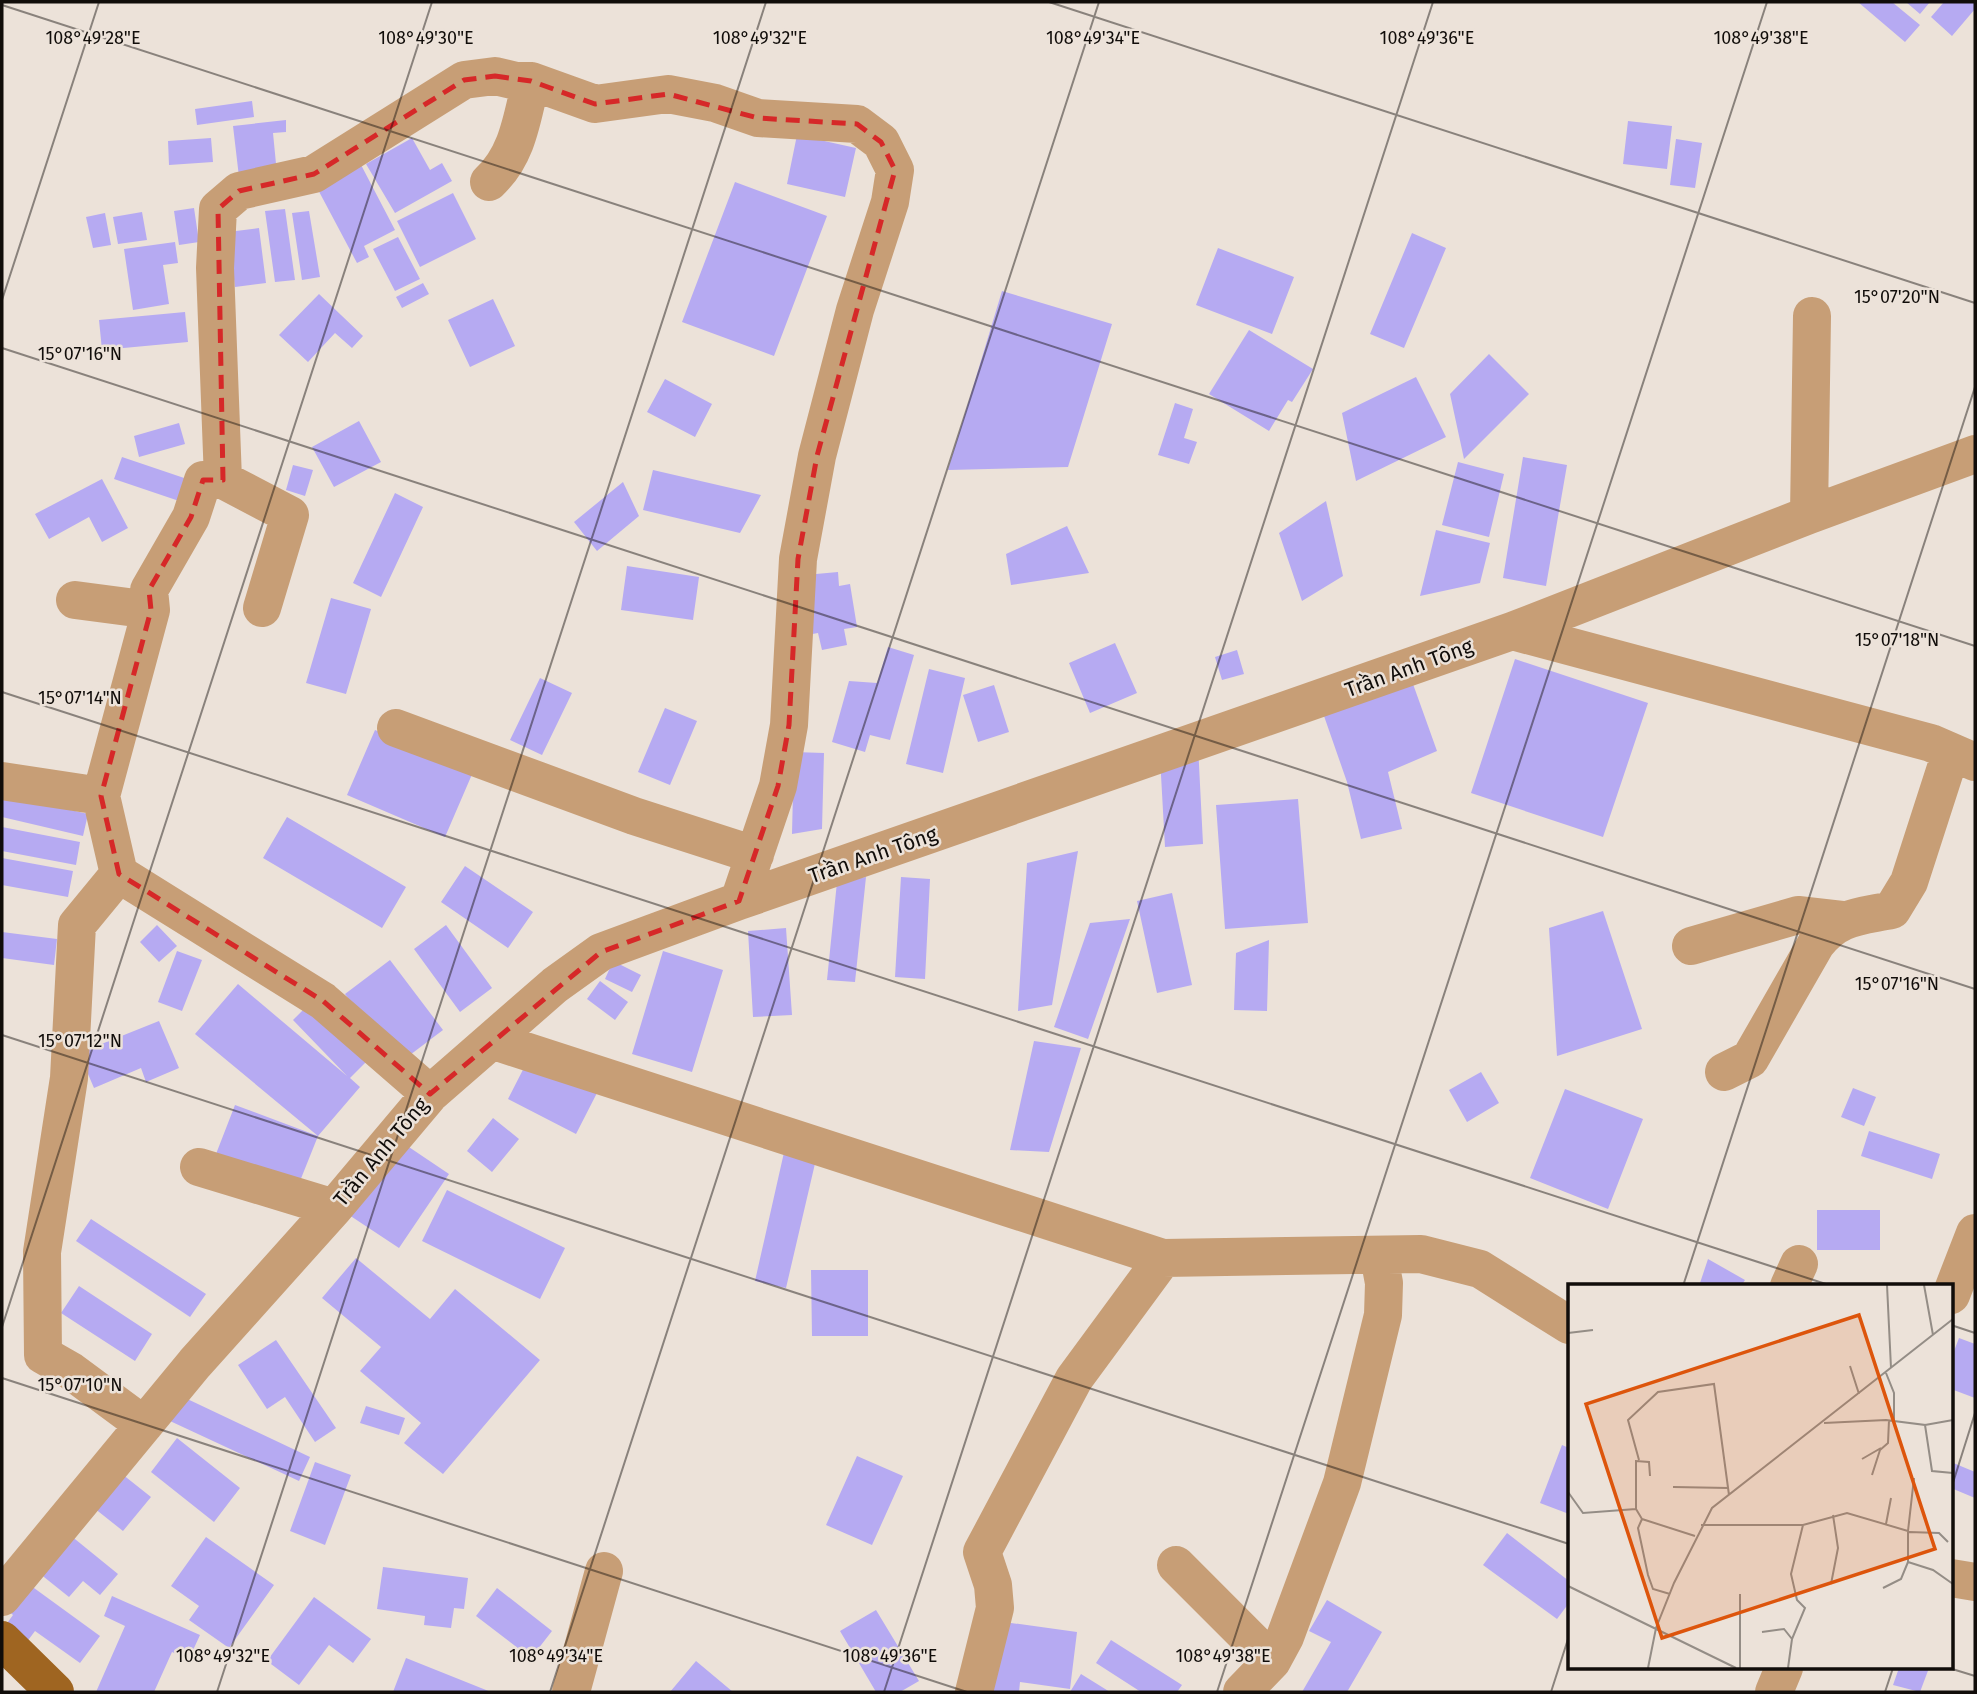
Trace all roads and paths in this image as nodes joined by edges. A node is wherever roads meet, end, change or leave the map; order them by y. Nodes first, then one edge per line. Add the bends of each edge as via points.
1 (531, 81) junction
2 (489, 182) dead end
3 (1812, 316) dead end
4 (1975, 454) edge
5 (223, 480) junction
6 (1810, 515) junction
7 (75, 600) dead end
8 (262, 608) dead end
9 (151, 610) junction
10 (1512, 631) junction
11 (396, 728) dead end
12 (1963, 757) edge
13 (2, 781) edge
14 (101, 796) junction
15 (755, 855) junction
16 (119, 874) junction
17 (739, 901) junction
18 (1842, 920) junction
19 (1691, 946) dead end
20 (494, 1041) junction
21 (1724, 1072) dead end
22 (430, 1094) junction
23 (199, 1167) dead end
24 (334, 1208) junction
25 (1975, 1233) edge
26 (1379, 1256) junction
27 (1163, 1258) junction
28 (1952, 1292) edge
29 (1568, 1324) edge
30 (144, 1425) junction
31 (1176, 1565) dead end
32 (604, 1572) dead end
33 (1952, 1578) edge
34 (1975, 1582) edge
35 (2, 1597) edge
36 (2, 1640) edge
37 (1272, 1661) junction
38 (1783, 1670) edge
39 (55, 1692) edge
40 (572, 1692) edge
41 (974, 1692) edge
42 (1242, 1692) edge
43 (1774, 1692) edge

1 - 2 street via 515,147
1 - 5 street via 495,76 464,80 314,174 239,191 218,209 215,268
1 - 15 street via 595,104 668,94 758,118 857,124 881,142 895,170 890,202 855,310 817,456 798,559 789,725 778,786
3 - 6 street
4 - 6 street, Trần Anh Tông
5 - 8 street via 290,515
5 - 9 street via 203,480 191,517 149,590
6 - 10 street, Trần Anh Tông
7 - 9 street
9 - 14 street
10 - 12 street via 1931,743
10 - 17 street, Trần Anh Tông
11 - 15 street via 634,816
12 - 18 street via 1900,900 1892,910
13 - 14 street
14 - 16 street
15 - 17 street
16 - 22 street via 323,1001
16 - 30 street via 76,925 69,1078 42,1252 43,1355
17 - 20 street, Trần Anh Tông via 601,952 555,985
18 - 19 street via 1798,915
18 - 21 street via 1816,944 1750,1059
20 - 22 street, Trần Anh Tông
20 - 27 street
22 - 24 street, Trần Anh Tông
23 - 24 street
24 - 30 street, Trần Anh Tông
25 - 28 street
26 - 27 street
26 - 29 street via 1421,1254 1480,1269
26 - 37 street via 1383,1315 1342,1483
27 - 41 street via 1074,1378 982,1552 995,1608
30 - 35 street, Trần Anh Tông
31 - 37 street
32 - 40 street
33 - 34 street
36 - 39 main road
37 - 42 street
38 - 43 street

